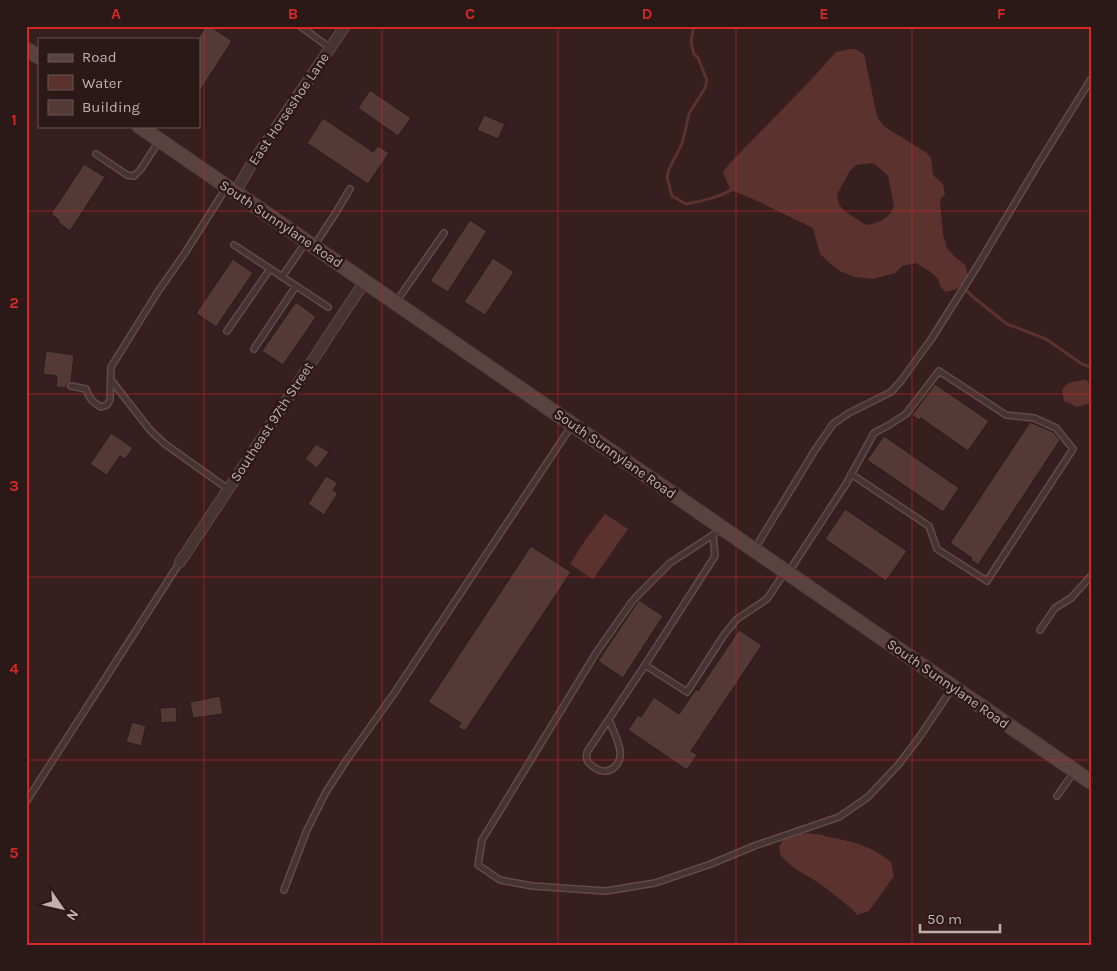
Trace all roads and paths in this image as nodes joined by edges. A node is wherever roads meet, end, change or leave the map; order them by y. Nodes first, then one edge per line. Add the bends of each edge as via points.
1 (300, 26) edge
2 (345, 26) edge
3 (330, 48) junction
4 (26, 49) edge
5 (38, 56) edge
6 (1091, 79) edge
7 (142, 128) edge
8 (159, 140) junction
9 (96, 154) dead end
10 (350, 189) dead end
11 (231, 190) junction
12 (444, 233) dead end
13 (310, 244) junction
14 (234, 246) dead end
15 (270, 269) junction
16 (282, 277) junction
17 (365, 282) junction
18 (296, 286) junction
19 (395, 302) junction
20 (328, 307) dead end
21 (227, 331) dead end
22 (254, 349) dead end
23 (111, 380) junction
24 (71, 386) dead end
25 (572, 425) junction
26 (851, 474) junction
27 (228, 489) junction
28 (718, 532) junction
29 (754, 550) junction
30 (180, 562) joint
31 (786, 572) junction
32 (1091, 576) edge
33 (1040, 630) dead end
34 (645, 666) junction
35 (953, 687) junction
36 (609, 720) junction
37 (1074, 771) junction
38 (1091, 782) edge
39 (1057, 796) dead end
40 (26, 802) edge
41 (284, 890) dead end

1 - 3 lane
2 - 3 street, East Horseshoe Lane
3 - 11 street, East Horseshoe Lane
4 - 5 street
6 - 29 lane via 932,338 891,392 833,424
7 - 8 street, South Sunnylane Road
8 - 9 lane via 134,176 127,175
8 - 11 street, South Sunnylane Road
10 - 13 lane via 335,214
11 - 13 street, South Sunnylane Road
11 - 23 lane via 212,208 159,290 111,367
12 - 19 lane
13 - 16 lane
13 - 17 street, South Sunnylane Road
14 - 15 lane
15 - 16 lane
15 - 21 lane
16 - 18 lane
17 - 19 street, South Sunnylane Road
17 - 27 street, Southeast 97th Street
18 - 20 lane
18 - 22 lane
19 - 25 street, South Sunnylane Road
23 - 24 lane via 110,400 101,408 94,404 86,388
23 - 27 lane via 165,444
25 - 28 street, South Sunnylane Road
25 - 41 lane via 326,792
26 - 26 lane via 874,433 906,414 939,371 1006,415 1034,418 1056,428 1073,448 987,581 938,549 929,526
26 - 31 lane
27 - 30 street, Southeast 97th Street
28 - 29 street, South Sunnylane Road
28 - 34 lane via 715,556
28 - 35 lane via 670,563 637,596 596,653 482,840 478,865 500,880 532,886 606,891 655,884 839,817 868,797 899,764
29 - 31 street, South Sunnylane Road
30 - 40 lane
31 - 34 lane via 767,599 737,619 687,692
31 - 35 street, South Sunnylane Road
32 - 33 lane via 1071,598 1055,608
34 - 36 lane
35 - 37 street, South Sunnylane Road
36 - 36 lane via 587,752 591,765 605,772 613,769 620,756
37 - 38 street, South Sunnylane Road
37 - 39 lane

